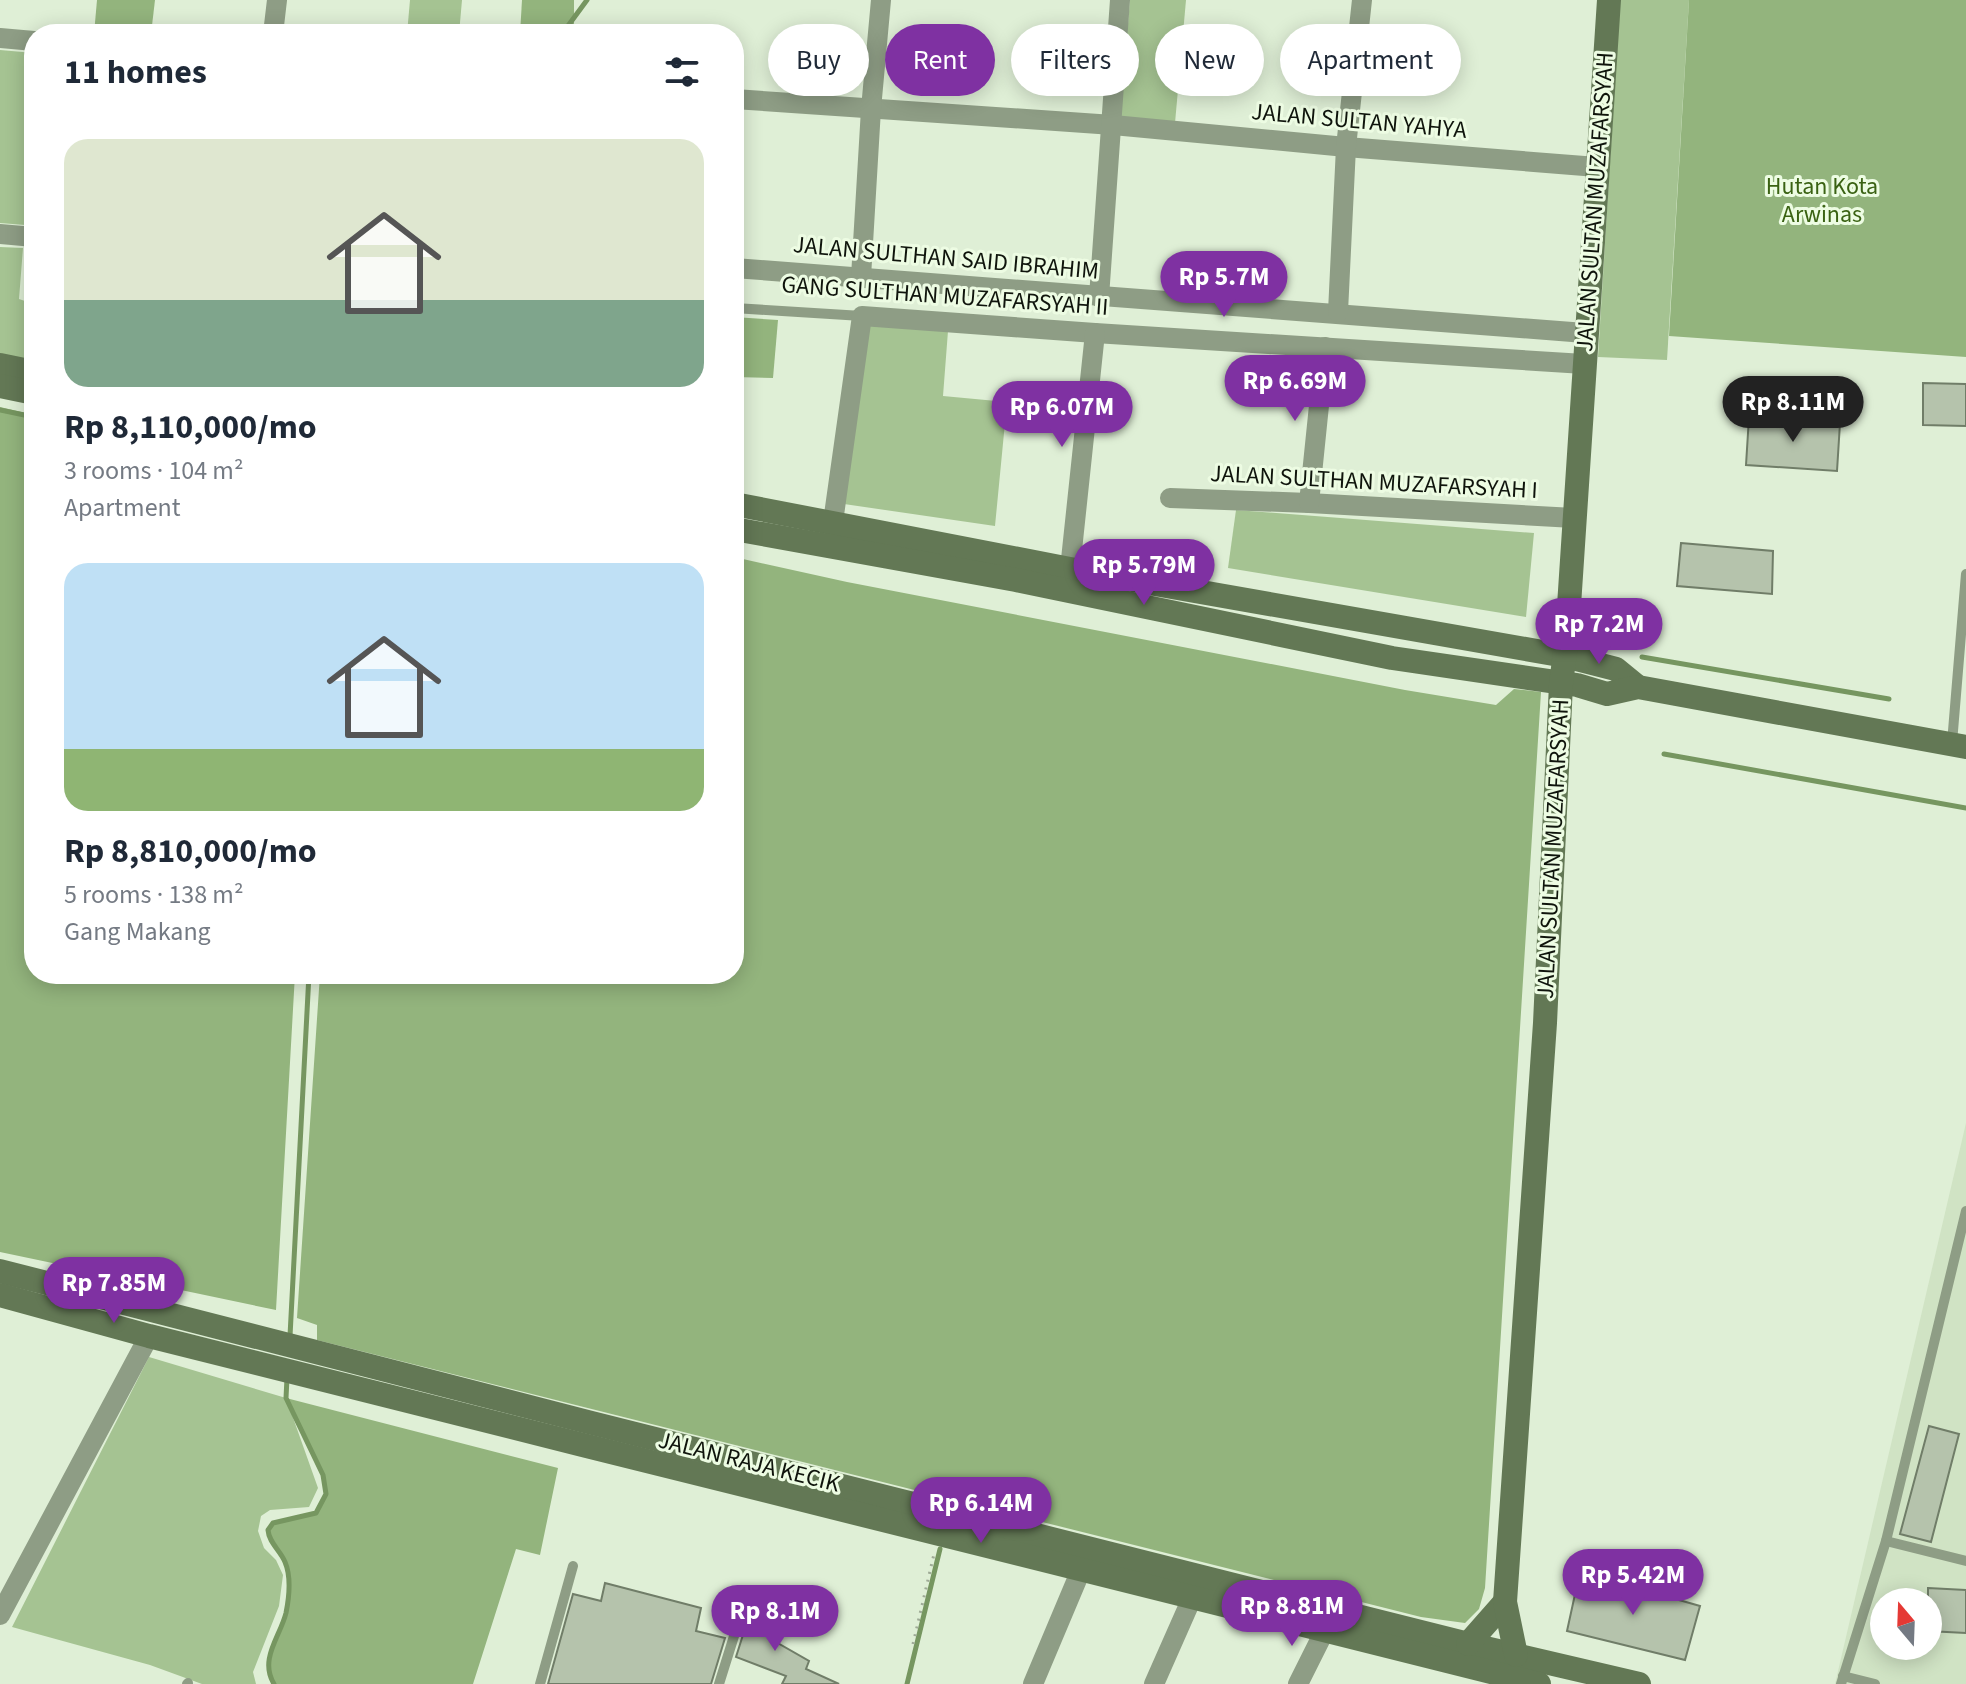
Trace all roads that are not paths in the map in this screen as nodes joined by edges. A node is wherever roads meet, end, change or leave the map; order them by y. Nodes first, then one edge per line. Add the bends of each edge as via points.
1 (277, 0) edge
2 (881, 0) edge
3 (1120, 0) edge
4 (1362, 0) edge
5 (1609, 0) edge
6 (274, 24) edge
7 (0, 38) edge
8 (24, 40) edge
9 (744, 100) edge
10 (871, 109) junction
11 (1113, 125) junction
12 (1346, 147) junction
13 (1597, 167) junction
14 (0, 234) edge
15 (24, 236) edge
16 (744, 269) edge
17 (861, 277) junction
18 (1099, 297) junction
19 (744, 309) edge
20 (1338, 312) junction
21 (862, 316) junction
22 (1095, 333) junction
23 (1585, 333) junction
24 (1325, 347) junction
25 (1584, 364) junction
26 (0, 365) edge
27 (24, 370) edge
28 (0, 386) edge
29 (24, 391) edge
30 (1170, 498) dead end
31 (1309, 503) junction
32 (744, 506) edge
33 (1574, 518) junction
34 (833, 522) junction
35 (744, 531) edge
36 (1070, 569) junction
37 (1966, 574) edge
38 (1565, 656) junction
39 (1561, 684) junction
40 (1638, 687) junction
41 (1959, 746) edge
42 (1966, 1209) edge
43 (0, 1271) edge
44 (0, 1295) edge
45 (149, 1336) junction
46 (237, 1344) junction
47 (585, 1434) junction
48 (1886, 1541) junction
49 (1966, 1561) edge
50 (573, 1566) dead end
51 (1081, 1570) junction
52 (1192, 1598) junction
53 (1505, 1602) junction
54 (1276, 1607) junction
55 (0, 1615) edge
56 (740, 1617) dead end
57 (1325, 1630) junction
58 (1468, 1644) junction
59 (1516, 1655) junction
60 (1842, 1680) edge
61 (540, 1684) edge
62 (719, 1684) edge
63 (1033, 1684) edge
64 (1154, 1684) edge
65 (1298, 1684) edge
66 (1539, 1684) edge
67 (1639, 1684) edge
68 (1875, 1684) edge

1 - 6 street
2 - 10 street
3 - 11 street
4 - 12 street
5 - 13 street, JALAN SULTAN MUZAFARSYAH
7 - 8 street
9 - 10 street, JALAN SULTAN YAHYA
10 - 11 street, JALAN SULTAN YAHYA
10 - 17 street
11 - 12 street, JALAN SULTAN YAHYA
11 - 18 street
12 - 13 street, JALAN SULTAN YAHYA
12 - 20 street
13 - 23 street, JALAN SULTAN MUZAFARSYAH
14 - 15 street
16 - 17 street, JALAN SULTHAN SAID IBRAHIM
17 - 18 street, JALAN SULTHAN SAID IBRAHIM
18 - 20 street, JALAN SULTHAN SAID IBRAHIM
19 - 21 lane, GANG SULTHAN MUZAFARSYAH II
20 - 23 street, JALAN SULTHAN SAID IBRAHIM
21 - 22 street, GANG SULTHAN MUZAFARSYAH II
21 - 34 street
22 - 24 street, GANG SULTHAN MUZAFARSYAH II
22 - 36 street
23 - 25 street, JALAN SULTAN MUZAFARSYAH
24 - 25 street, GANG SULTHAN MUZAFARSYAH II
24 - 31 street
25 - 33 street, JALAN SULTAN MUZAFARSYAH
26 - 27 street
28 - 29 street
30 - 31 street, JALAN SULTHAN MUZAFARSYAH I
31 - 33 street, JALAN SULTHAN MUZAFARSYAH I
32 - 34 street
33 - 38 street, JALAN SULTAN MUZAFARSYAH
34 - 36 street
35 - 39 street via 1016,580 1392,658
36 - 38 street
37 - 41 lane
38 - 39 street, JALAN SULTAN MUZAFARSYAH
38 - 40 street via 1616,669
39 - 40 street via 1607,694
39 - 53 street, JALAN SULTAN MUZAFARSYAH via 1545,1023
40 - 41 street
42 - 48 lane
43 - 46 street, JALAN RAJA KECIK
44 - 45 street, JALAN RAJA KECIK
45 - 46 street, JALAN RAJA KECIK
45 - 55 street
46 - 47 street, JALAN RAJA KECIK
47 - 51 street, JALAN RAJA KECIK
47 - 54 street, JALAN RAJA KECIK
48 - 49 lane
48 - 60 lane
50 - 61 lane
51 - 52 street, JALAN RAJA KECIK
51 - 63 street
52 - 54 street, JALAN RAJA KECIK
52 - 64 street
53 - 58 street
53 - 59 street, JALAN SULTAN MUZAFARSYAH
54 - 57 street, JALAN RAJA KECIK
54 - 58 street, JALAN RAJA KECIK
56 - 62 lane
57 - 65 street
57 - 66 street, JALAN RAJA KECIK
58 - 59 street, JALAN RAJA KECIK
59 - 67 street, JALAN RAJA KECIK
60 - 68 lane

